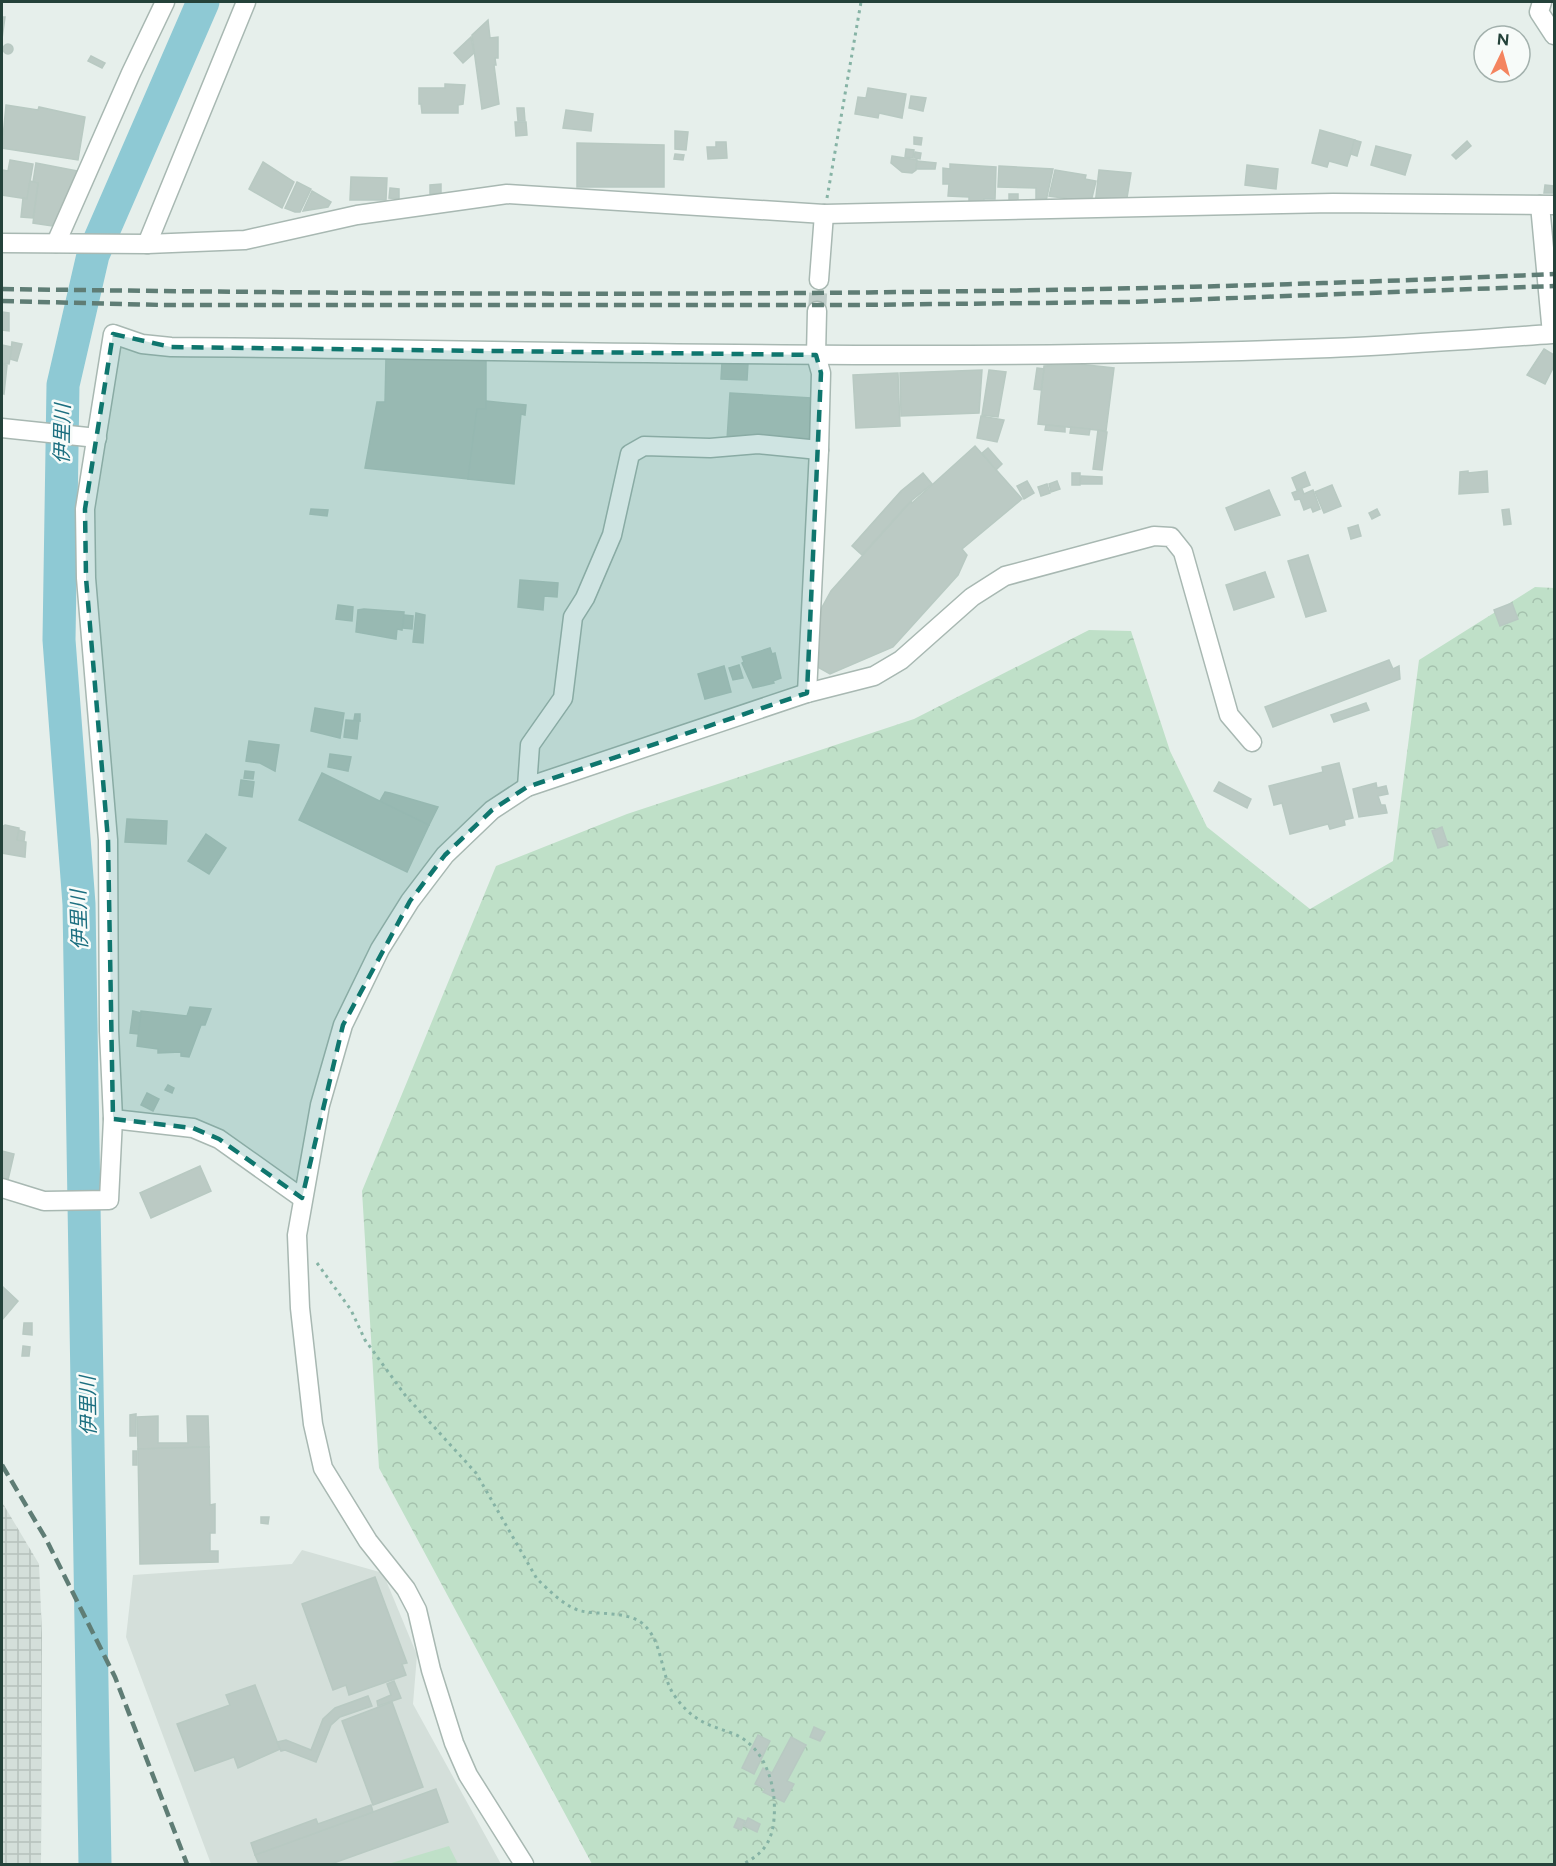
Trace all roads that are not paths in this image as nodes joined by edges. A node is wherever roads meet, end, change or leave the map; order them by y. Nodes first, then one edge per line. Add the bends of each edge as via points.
1 (165, 2) edge
2 (246, 2) edge
3 (1542, 2) edge
4 (1554, 35) edge
5 (1547, 205) edge
6 (824, 214) junction
7 (2, 243) edge
8 (56, 243) junction
9 (147, 244) junction
10 (819, 280) tunnel mouth
11 (817, 311) tunnel mouth
12 (816, 355) junction
13 (9, 428) edge
14 (96, 437) junction
15 (819, 450) junction
16 (807, 693) junction
17 (1252, 742) dead end
18 (527, 787) junction
19 (113, 1119) junction
20 (2, 1188) edge
21 (302, 1198) junction
22 (524, 1864) edge

1 - 8 street
2 - 9 street
3 - 4 street via 1539,12
5 - 6 street via 1321,203
5 - 12 street via 1552,334 1332,348
6 - 9 street via 507,194 357,215 245,240
6 - 10 street
7 - 8 street
8 - 9 street
11 - 12 street
12 - 14 street via 171,347 142,344 113,334
12 - 15 street via 821,374
13 - 14 street
14 - 19 street via 85,509 86,578 108,840
15 - 16 street
15 - 18 street via 758,444 710,448 644,446 630,454 612,535 573,617 563,698 530,746
16 - 17 street via 874,676 902,660 972,597 1005,576 1154,536 1171,537 1183,552 1229,715
16 - 18 street
18 - 21 street via 492,810 445,855 380,949 343,1025
19 - 20 street via 109,1200 44,1201
19 - 21 street via 193,1128 219,1139
21 - 22 street via 297,1235 300,1308 313,1424 323,1468 417,1610 454,1743 468,1775

